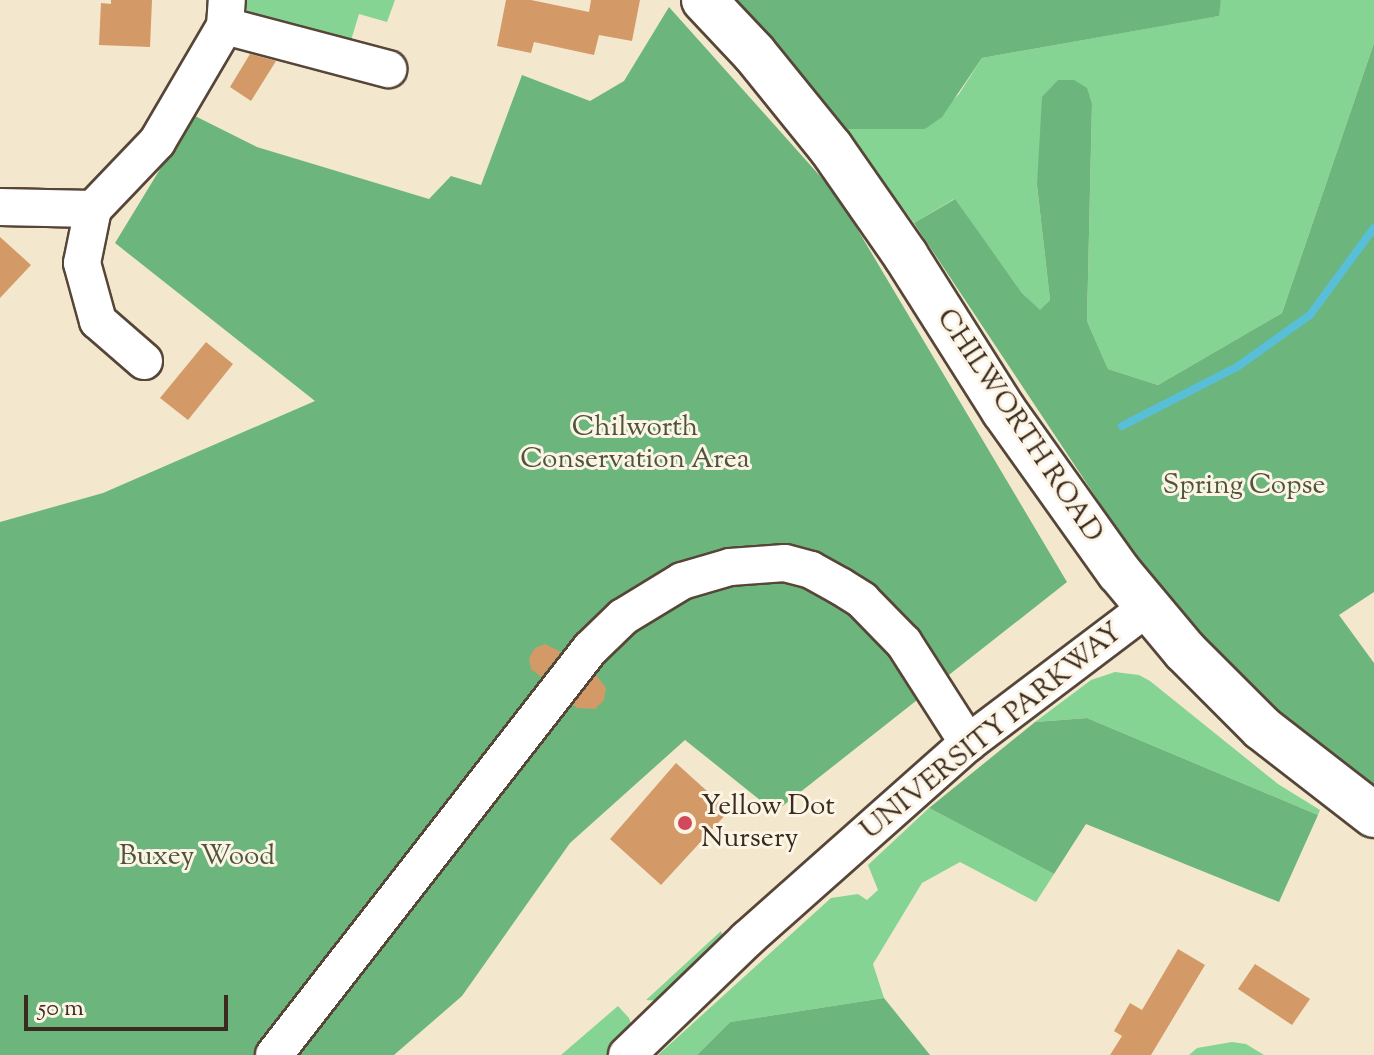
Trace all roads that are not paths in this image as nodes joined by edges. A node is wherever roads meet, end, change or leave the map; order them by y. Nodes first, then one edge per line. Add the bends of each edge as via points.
1 (704, 0) edge
2 (226, 13) edge
3 (388, 69) dead end
4 (0, 207) edge
5 (93, 209) junction
6 (144, 361) dead end
7 (1148, 607) junction
8 (968, 743) junction
9 (1374, 815) edge
10 (274, 1055) edge
11 (627, 1055) edge

1 - 7 main road, CHILWORTH ROAD via 831,148 1004,411
2 - 3 street
2 - 5 street via 157,142
4 - 5 street
5 - 6 street via 82,263 98,321
7 - 8 street, UNIVERSITY PARKWAY
7 - 9 main road, CHILWORTH ROAD via 1262,728
8 - 10 street via 904,643 862,600 840,586 785,563 730,567 682,581 623,617 590,649
8 - 11 street, UNIVERSITY PARKWAY via 747,939

